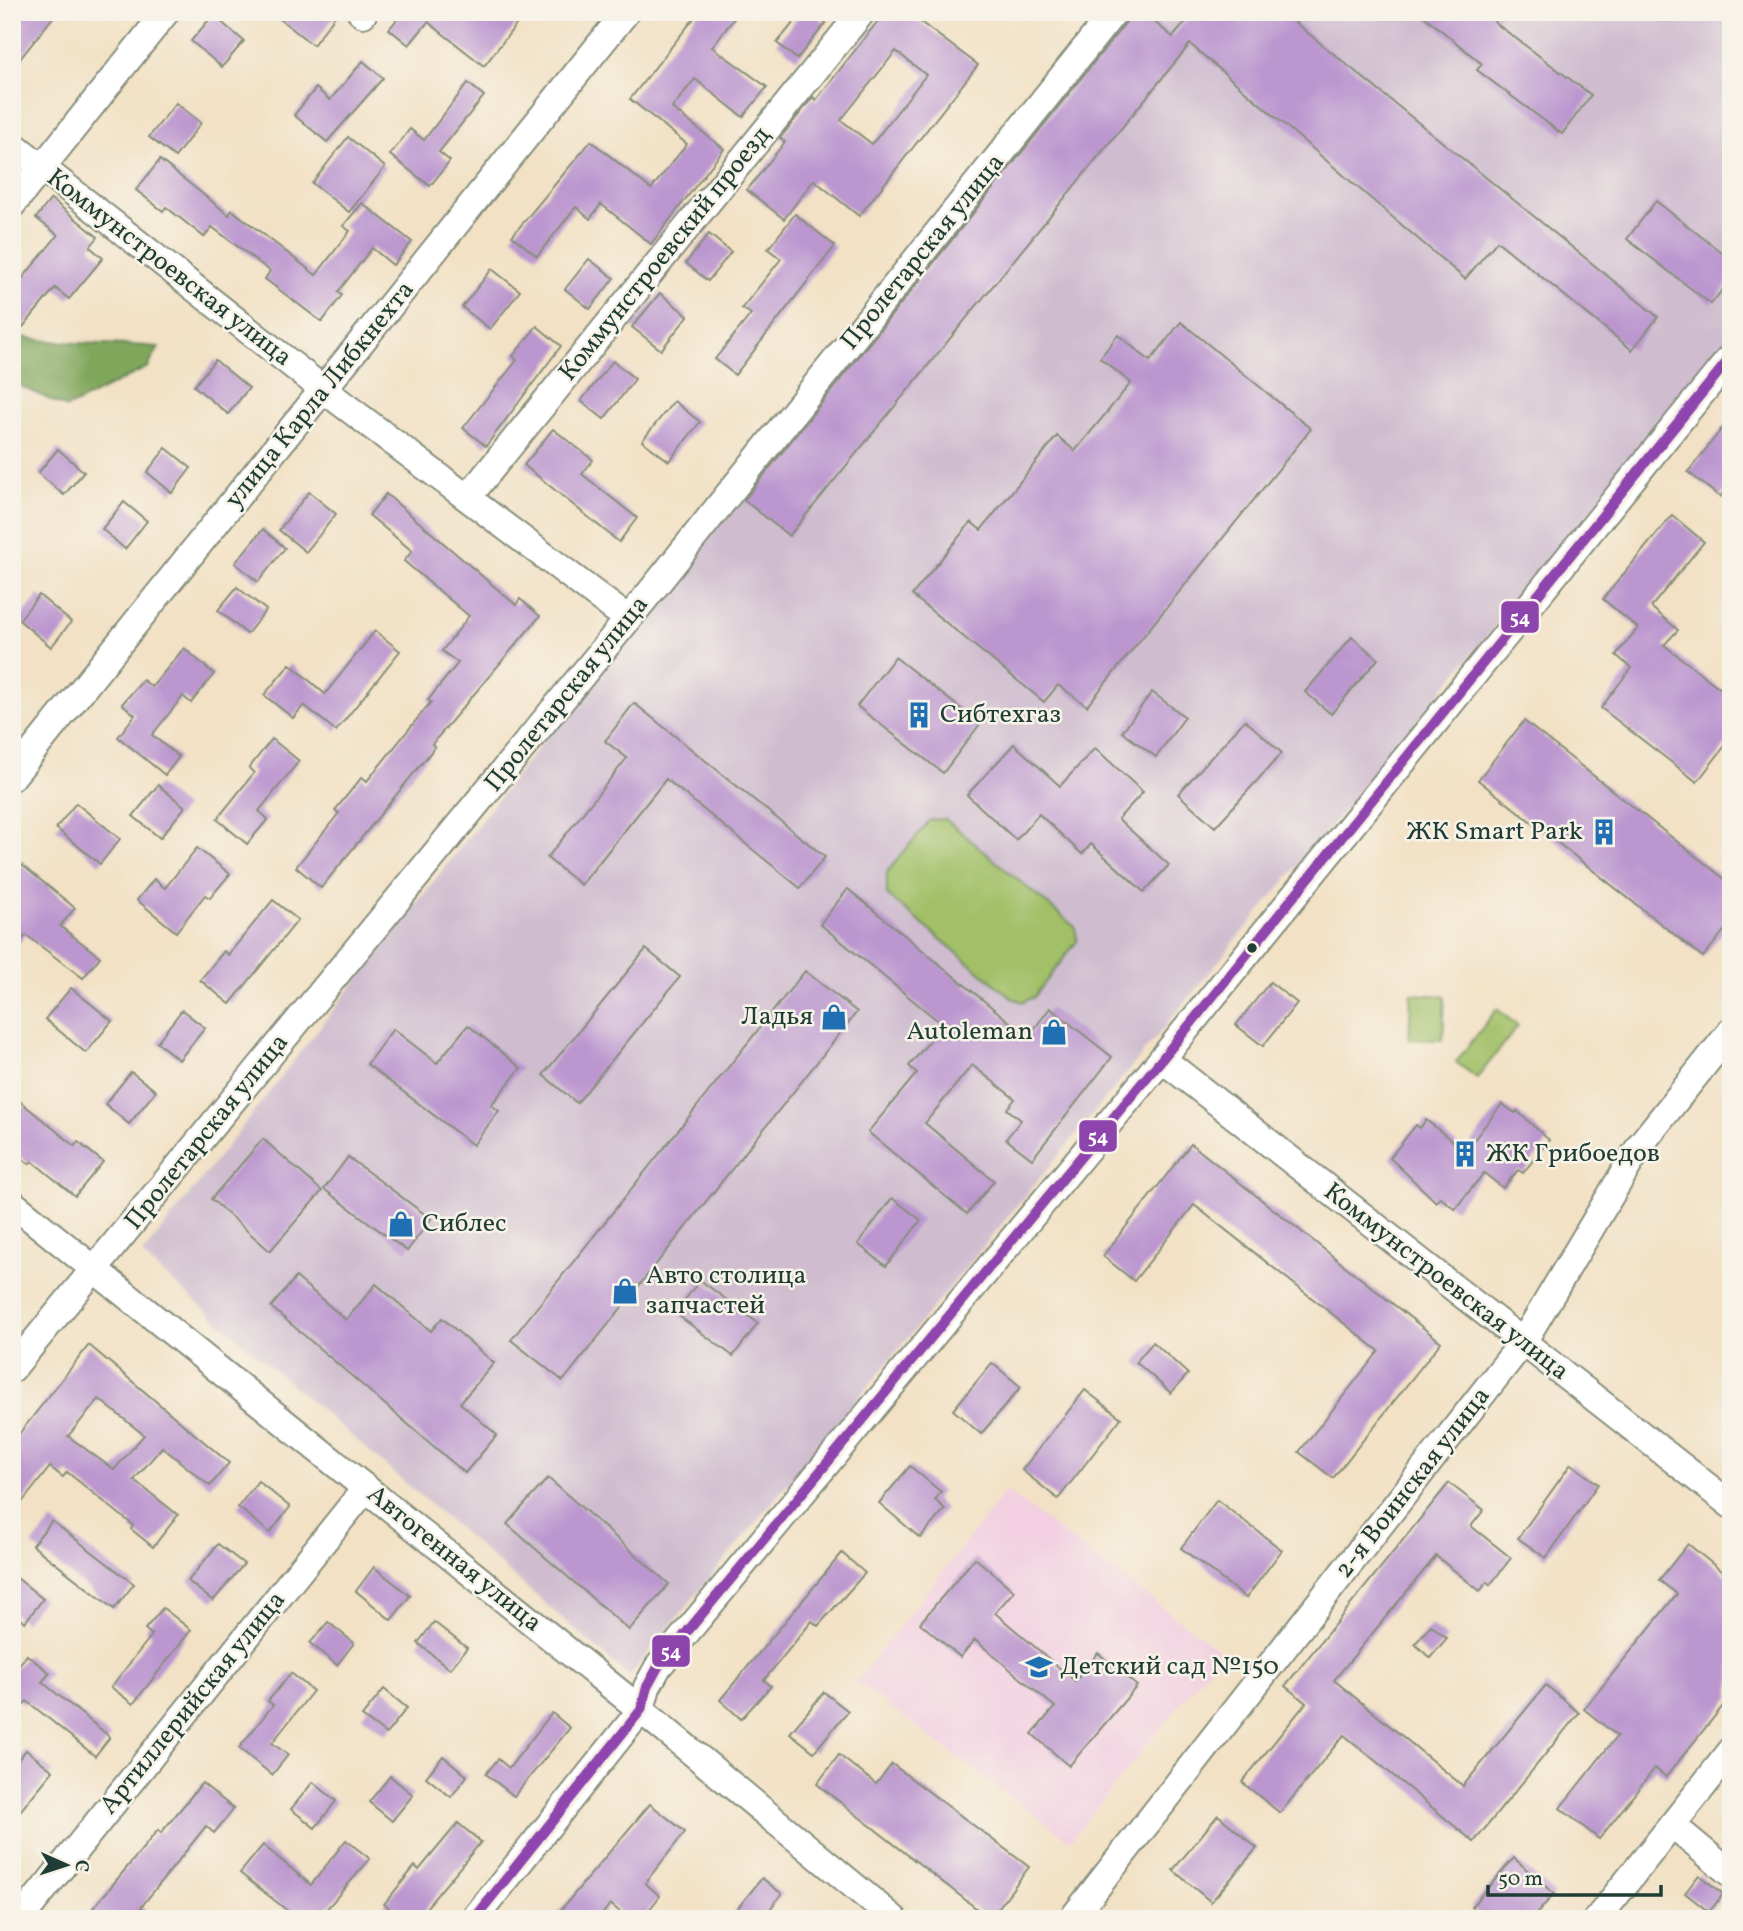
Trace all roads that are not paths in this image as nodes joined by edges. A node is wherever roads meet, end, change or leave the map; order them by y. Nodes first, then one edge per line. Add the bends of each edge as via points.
1 (166, 12) edge
2 (626, 12) edge
3 (862, 12) edge
4 (1114, 12) edge
5 (12, 144) edge
6 (42, 169) junction
7 (12, 205) edge
8 (1730, 359) edge
9 (324, 390) junction
10 (469, 496) junction
11 (628, 619) junction
12 (12, 777) edge
13 (1731, 1031) edge
14 (1162, 1059) junction
15 (12, 1203) edge
16 (93, 1271) junction
17 (1523, 1342) junction
18 (12, 1369) edge
19 (366, 1488) junction
20 (1731, 1505) edge
21 (641, 1710) junction
22 (1731, 1751) edge
23 (1672, 1825) junction
24 (1731, 1874) edge
25 (20, 1919) edge
26 (474, 1919) edge
27 (894, 1919) edge
28 (1073, 1919) edge
29 (1597, 1919) edge

1 - 6 street
2 - 9 street, улица Карла Либкнехта
3 - 10 street, Коммунстроевский проезд
4 - 11 street, Пролетарская улица
5 - 6 street, Коммунстроевская улица
6 - 7 street
6 - 9 street, Коммунстроевская улица
8 - 14 street
9 - 10 street, Коммунстроевская улица
9 - 12 street, улица Карла Либкнехта
10 - 11 street, Коммунстроевская улица
11 - 16 street, Пролетарская улица
13 - 17 street, 2-я Воинская улица via 1641,1144
14 - 17 street, Коммунстроевская улица
14 - 21 street via 659,1667
15 - 16 street, Автогенная улица
16 - 18 street, Пролетарская улица
16 - 19 street, Автогенная улица
17 - 20 street, Коммунстроевская улица
17 - 28 street, 2-я Воинская улица
19 - 21 street, Автогенная улица
19 - 25 street, Артиллерийская улица
21 - 26 street
21 - 27 street, Автогенная улица
22 - 23 street
23 - 24 street
23 - 29 street

